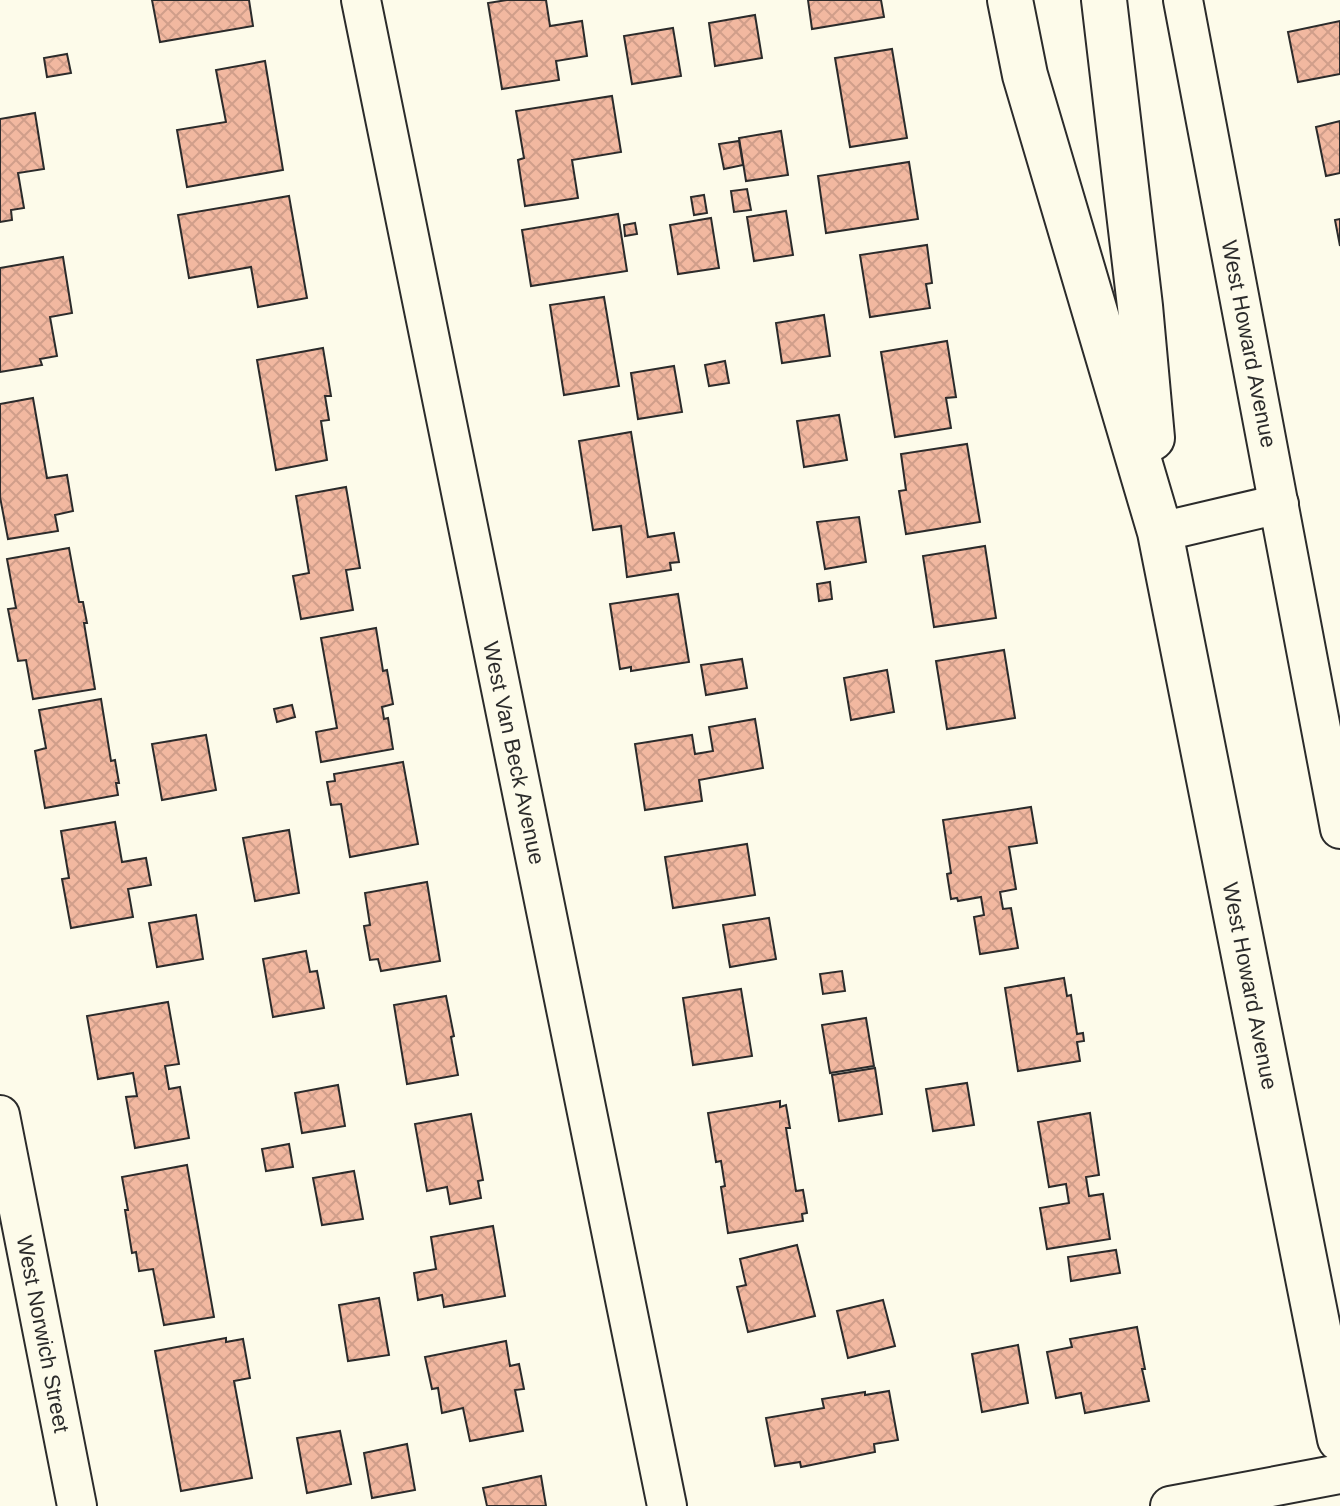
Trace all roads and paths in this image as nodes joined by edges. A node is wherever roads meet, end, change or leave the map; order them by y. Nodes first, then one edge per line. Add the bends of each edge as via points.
1 (361, 0) edge
2 (1010, 0) edge
3 (1104, 0) edge
4 (1183, 0) edge
5 (1279, 504) junction
6 (1160, 532) junction
7 (1340, 829) edge
8 (0, 1115) edge
9 (1340, 1439) edge
10 (1340, 1474) edge
11 (77, 1506) edge
12 (667, 1506) edge
13 (1170, 1506) edge

1 - 12 street, West Van Beck Avenue
2 - 6 street, West Howard Avenue via 1025,75
3 - 6 street, West Howard Avenue
4 - 5 street, West Howard Avenue
5 - 6 street
5 - 7 street, West Howard Avenue
6 - 9 street, West Howard Avenue
8 - 11 street, West Norwich Street
10 - 13 street

